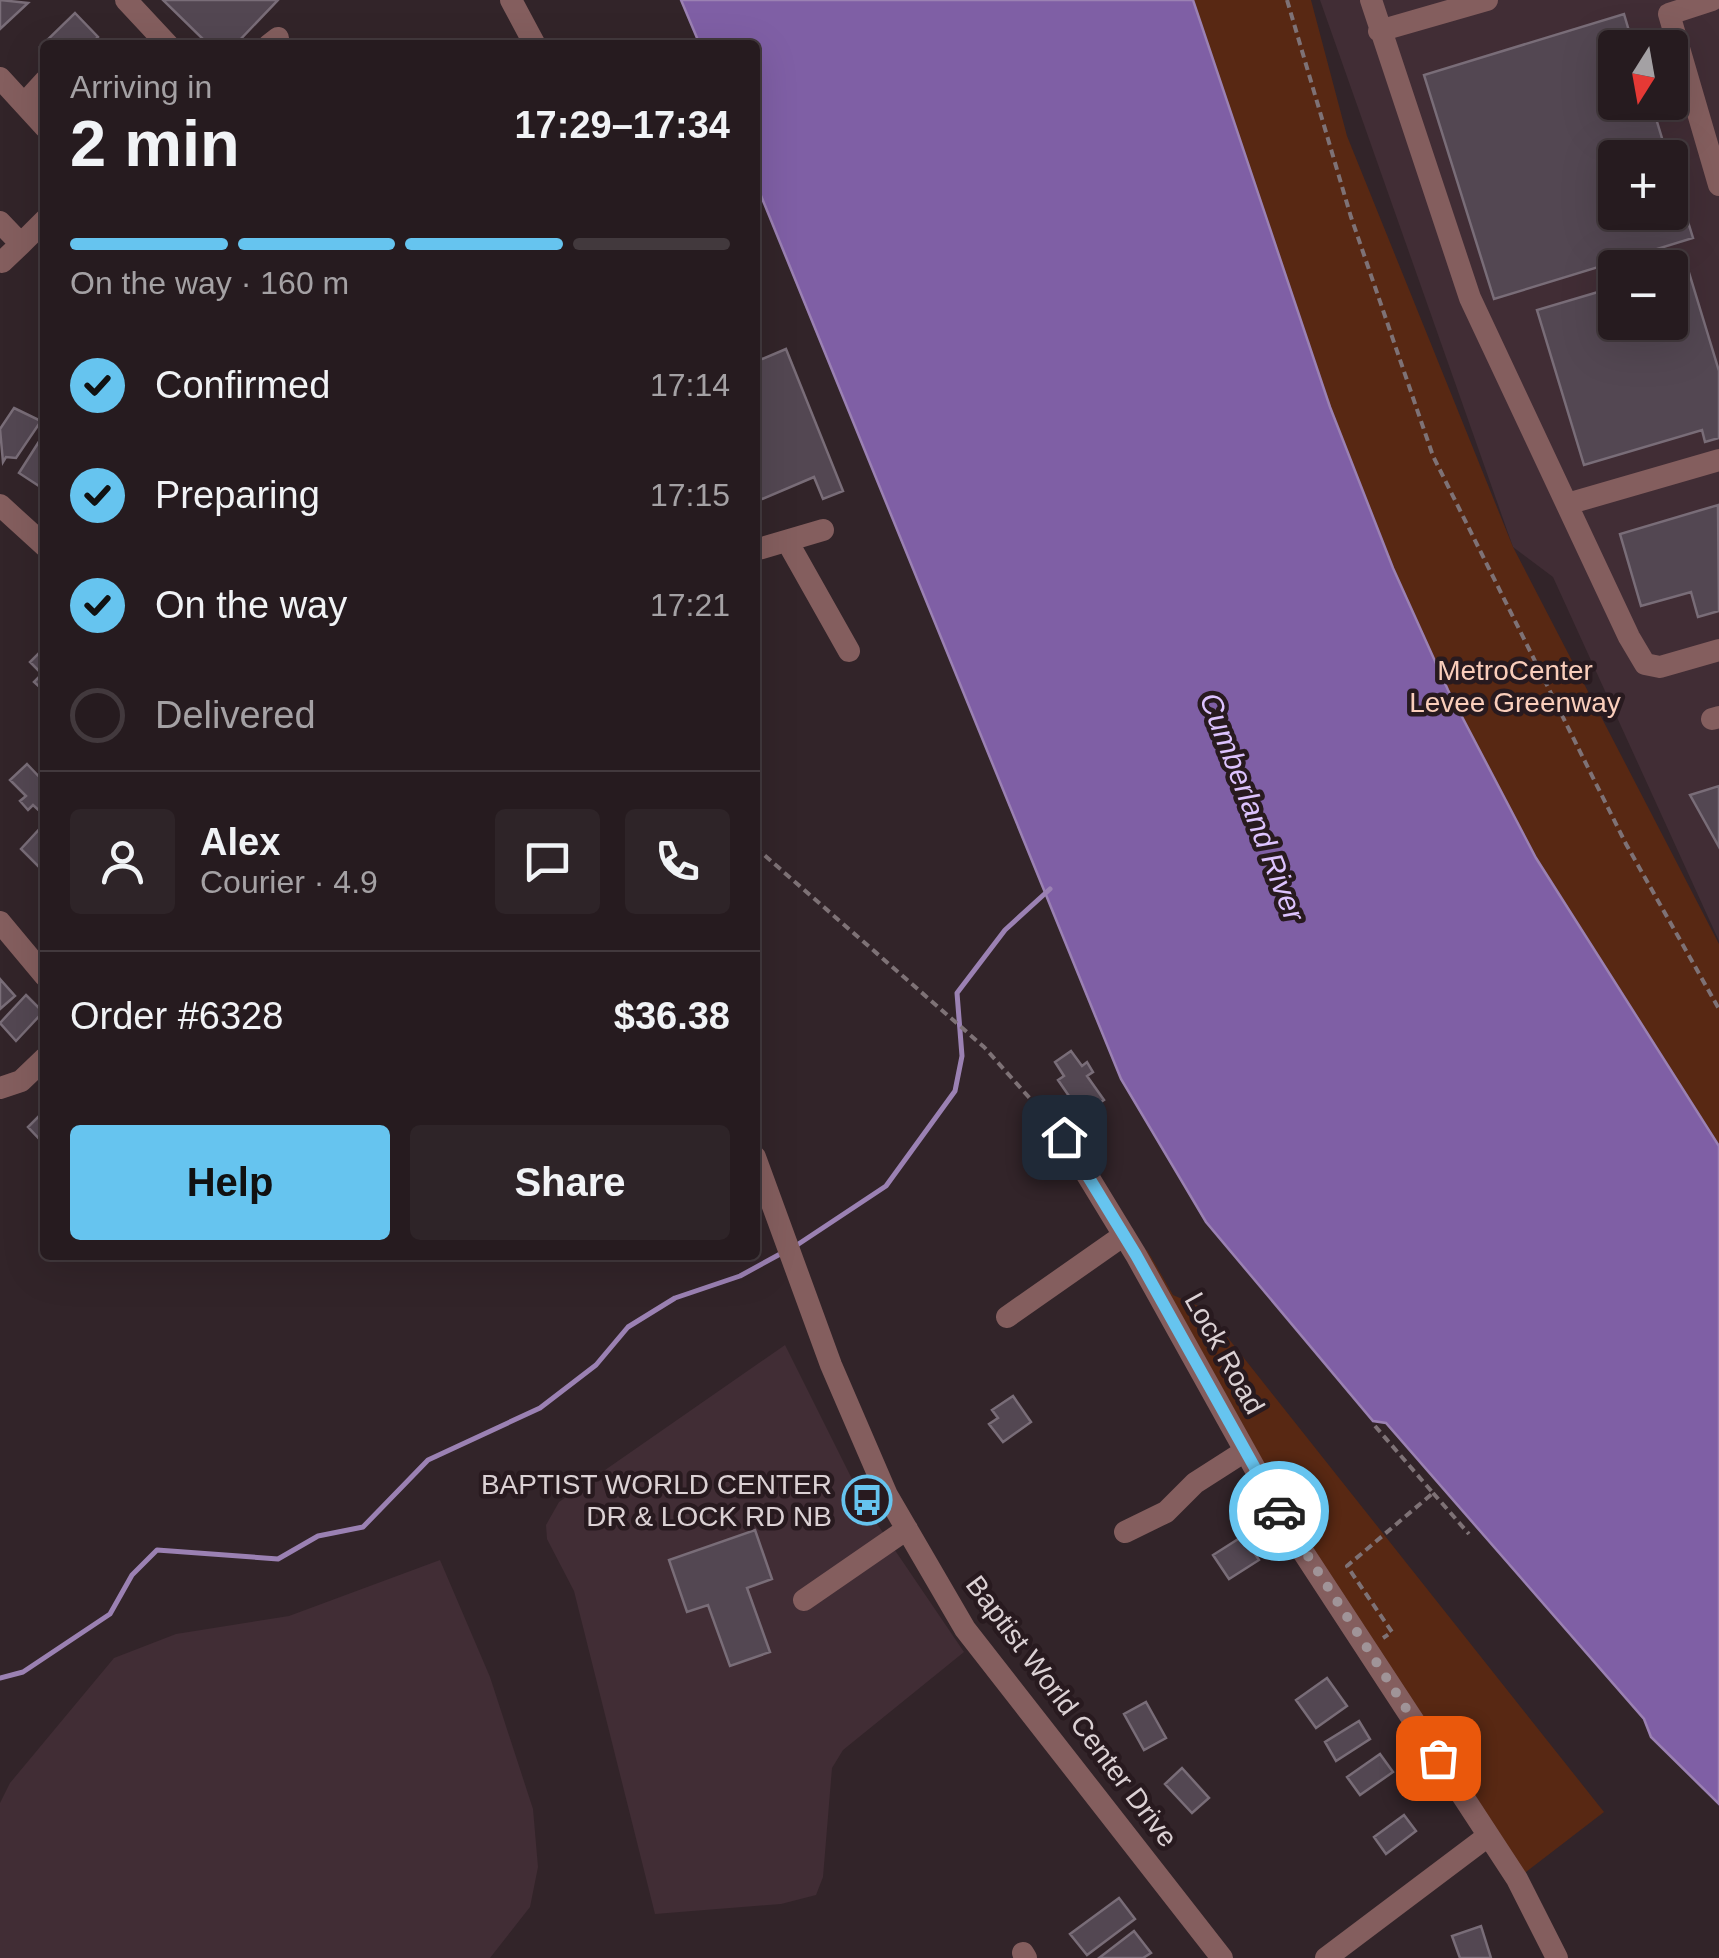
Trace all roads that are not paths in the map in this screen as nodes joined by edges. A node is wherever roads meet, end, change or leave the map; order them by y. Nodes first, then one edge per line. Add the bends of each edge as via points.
1 (126, 0) edge
2 (512, 0) edge
3 (1370, 0) edge
4 (1487, 0) edge
5 (1712, 0) edge
6 (1665, 7) edge
7 (1379, 32) junction
8 (163, 40) edge
9 (532, 40) edge
10 (0, 78) edge
11 (40, 86) edge
12 (24, 104) junction
13 (40, 122) edge
14 (1719, 185) edge
15 (0, 222) edge
16 (40, 225) edge
17 (21, 244) junction
18 (2, 262) edge
19 (1719, 460) edge
20 (1567, 504) junction
21 (0, 505) edge
22 (823, 530) dead end
23 (40, 541) edge
24 (786, 541) junction
25 (760, 549) edge
26 (1719, 650) edge
27 (849, 651) dead end
28 (0, 922) edge
29 (40, 970) edge
30 (40, 1063) edge
31 (0, 1088) edge
32 (1064, 1137) road end
33 (760, 1171) edge
34 (1124, 1236) junction
35 (1007, 1317) dead end
36 (1245, 1451) junction
37 (907, 1529) junction
38 (1125, 1532) dead end
39 (804, 1600) dead end
40 (1488, 1836) junction
41 (1222, 1958) edge
42 (1326, 1958) edge
43 (1557, 1958) edge

1 - 8 street
2 - 9 street
3 - 7 street
4 - 7 street
5 - 6 street
6 - 14 street
7 - 20 street via 1470,298
10 - 12 street
11 - 12 street
12 - 13 street
15 - 17 street
16 - 17 street
17 - 18 street
19 - 20 street
20 - 26 street via 1645,664 1660,667
21 - 23 street
22 - 24 street
24 - 25 street
24 - 27 street
28 - 29 street
30 - 31 street
32 - 34 street, Lock Road
33 - 37 street, Baptist World Center Drive via 831,1365
34 - 35 street
34 - 36 street, Lock Road
36 - 38 street via 1196,1482 1166,1512
36 - 40 street, Lock Road via 1292,1535
37 - 39 street
37 - 41 street, Baptist World Center Drive via 965,1629
40 - 42 street
40 - 43 street, Lock Road

